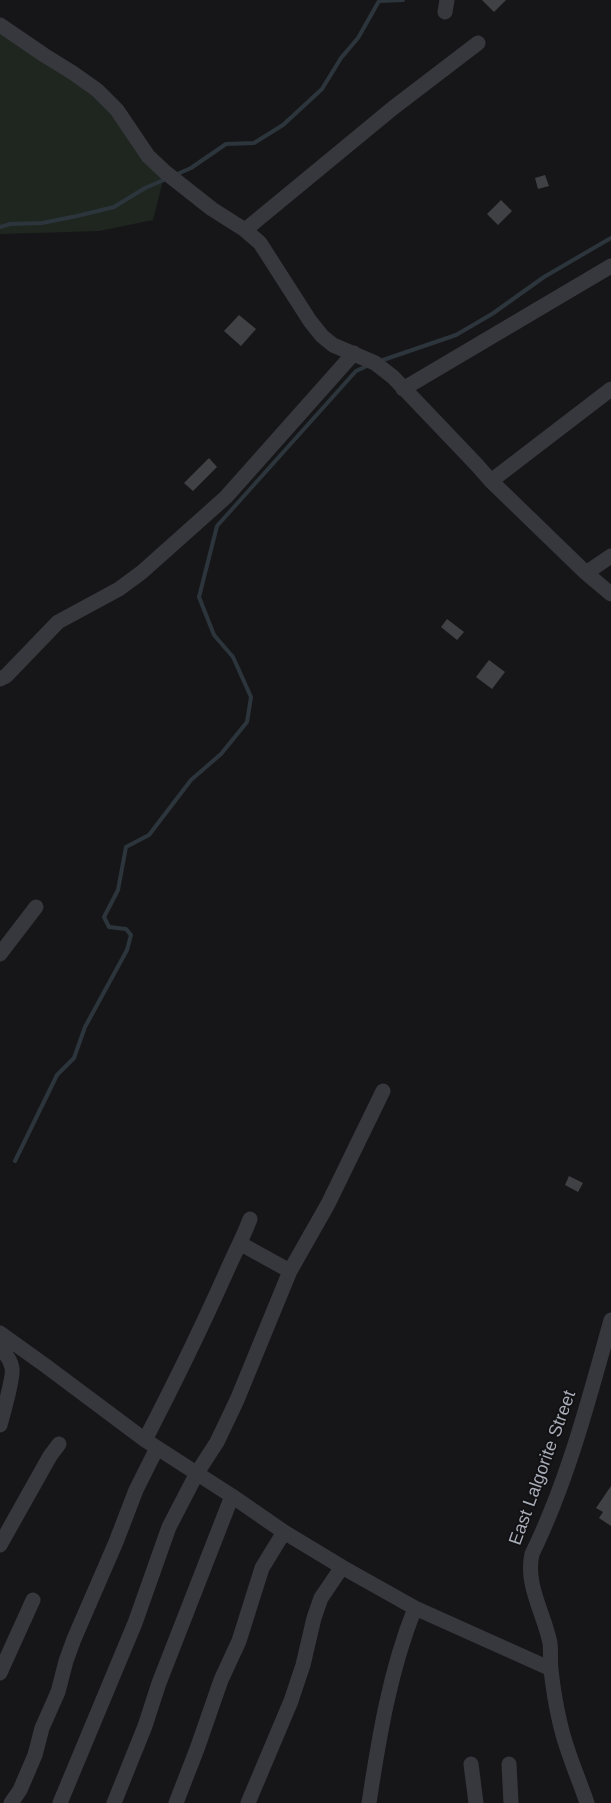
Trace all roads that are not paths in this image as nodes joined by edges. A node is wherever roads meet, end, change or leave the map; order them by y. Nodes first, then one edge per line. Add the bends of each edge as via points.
1 (0, 25) edge
2 (478, 43) dead end
3 (245, 230) junction
4 (611, 266) edge
5 (354, 353) junction
6 (403, 389) junction
7 (611, 389) edge
8 (491, 481) junction
9 (611, 556) edge
10 (586, 573) junction
11 (611, 594) edge
12 (0, 679) edge
13 (36, 907) dead end
14 (0, 954) edge
15 (383, 1091) dead end
16 (250, 1219) dead end
17 (240, 1244) junction
18 (290, 1271) junction
19 (611, 1320) edge
20 (0, 1333) edge
21 (0, 1348) edge
22 (4, 1391) edge
23 (0, 1425) edge
24 (60, 1444) dead end
25 (151, 1444) junction
26 (197, 1473) junction
27 (232, 1496) junction
28 (284, 1532) junction
29 (0, 1545) edge
30 (342, 1567) junction
31 (33, 1600) dead end
32 (415, 1608) junction
33 (551, 1669) junction
34 (0, 1674) edge
35 (471, 1764) dead end
36 (509, 1764) dead end
37 (11, 1803) edge
38 (60, 1803) edge
39 (114, 1803) edge
40 (176, 1803) edge
41 (248, 1803) edge
42 (369, 1803) edge
43 (476, 1803) edge
44 (511, 1803) edge
45 (587, 1803) edge

1 - 3 street via 97,90 117,110 148,156 186,189
2 - 3 street via 393,108
3 - 5 street via 260,243 322,336 333,345
4 - 6 street
5 - 6 street via 375,363
5 - 12 street via 226,497 142,572 119,589 58,622
6 - 8 street
7 - 8 street
8 - 10 street
9 - 10 street
10 - 11 street
13 - 14 street
15 - 18 street via 328,1204
16 - 17 street
17 - 18 street
17 - 25 street via 186,1359
18 - 26 street via 237,1400 217,1442
19 - 33 street, East Lalgorite Street via 559,1492 530,1564 531,1581 550,1643
20 - 25 street
21 - 22 street via 12,1367 13,1377
22 - 23 street
24 - 29 street
25 - 26 street
25 - 37 street via 116,1542 74,1639 58,1692 42,1728 36,1755
26 - 27 street
26 - 38 street via 169,1527 135,1623
27 - 28 street
27 - 39 street
28 - 30 street
28 - 40 street via 262,1568 239,1641 221,1680
30 - 32 street
30 - 41 street via 321,1598 291,1701
31 - 34 street
32 - 33 street
32 - 42 street via 402,1640 388,1698
33 - 45 street, East Lalgorite Street via 560,1724
35 - 43 street
36 - 44 street

